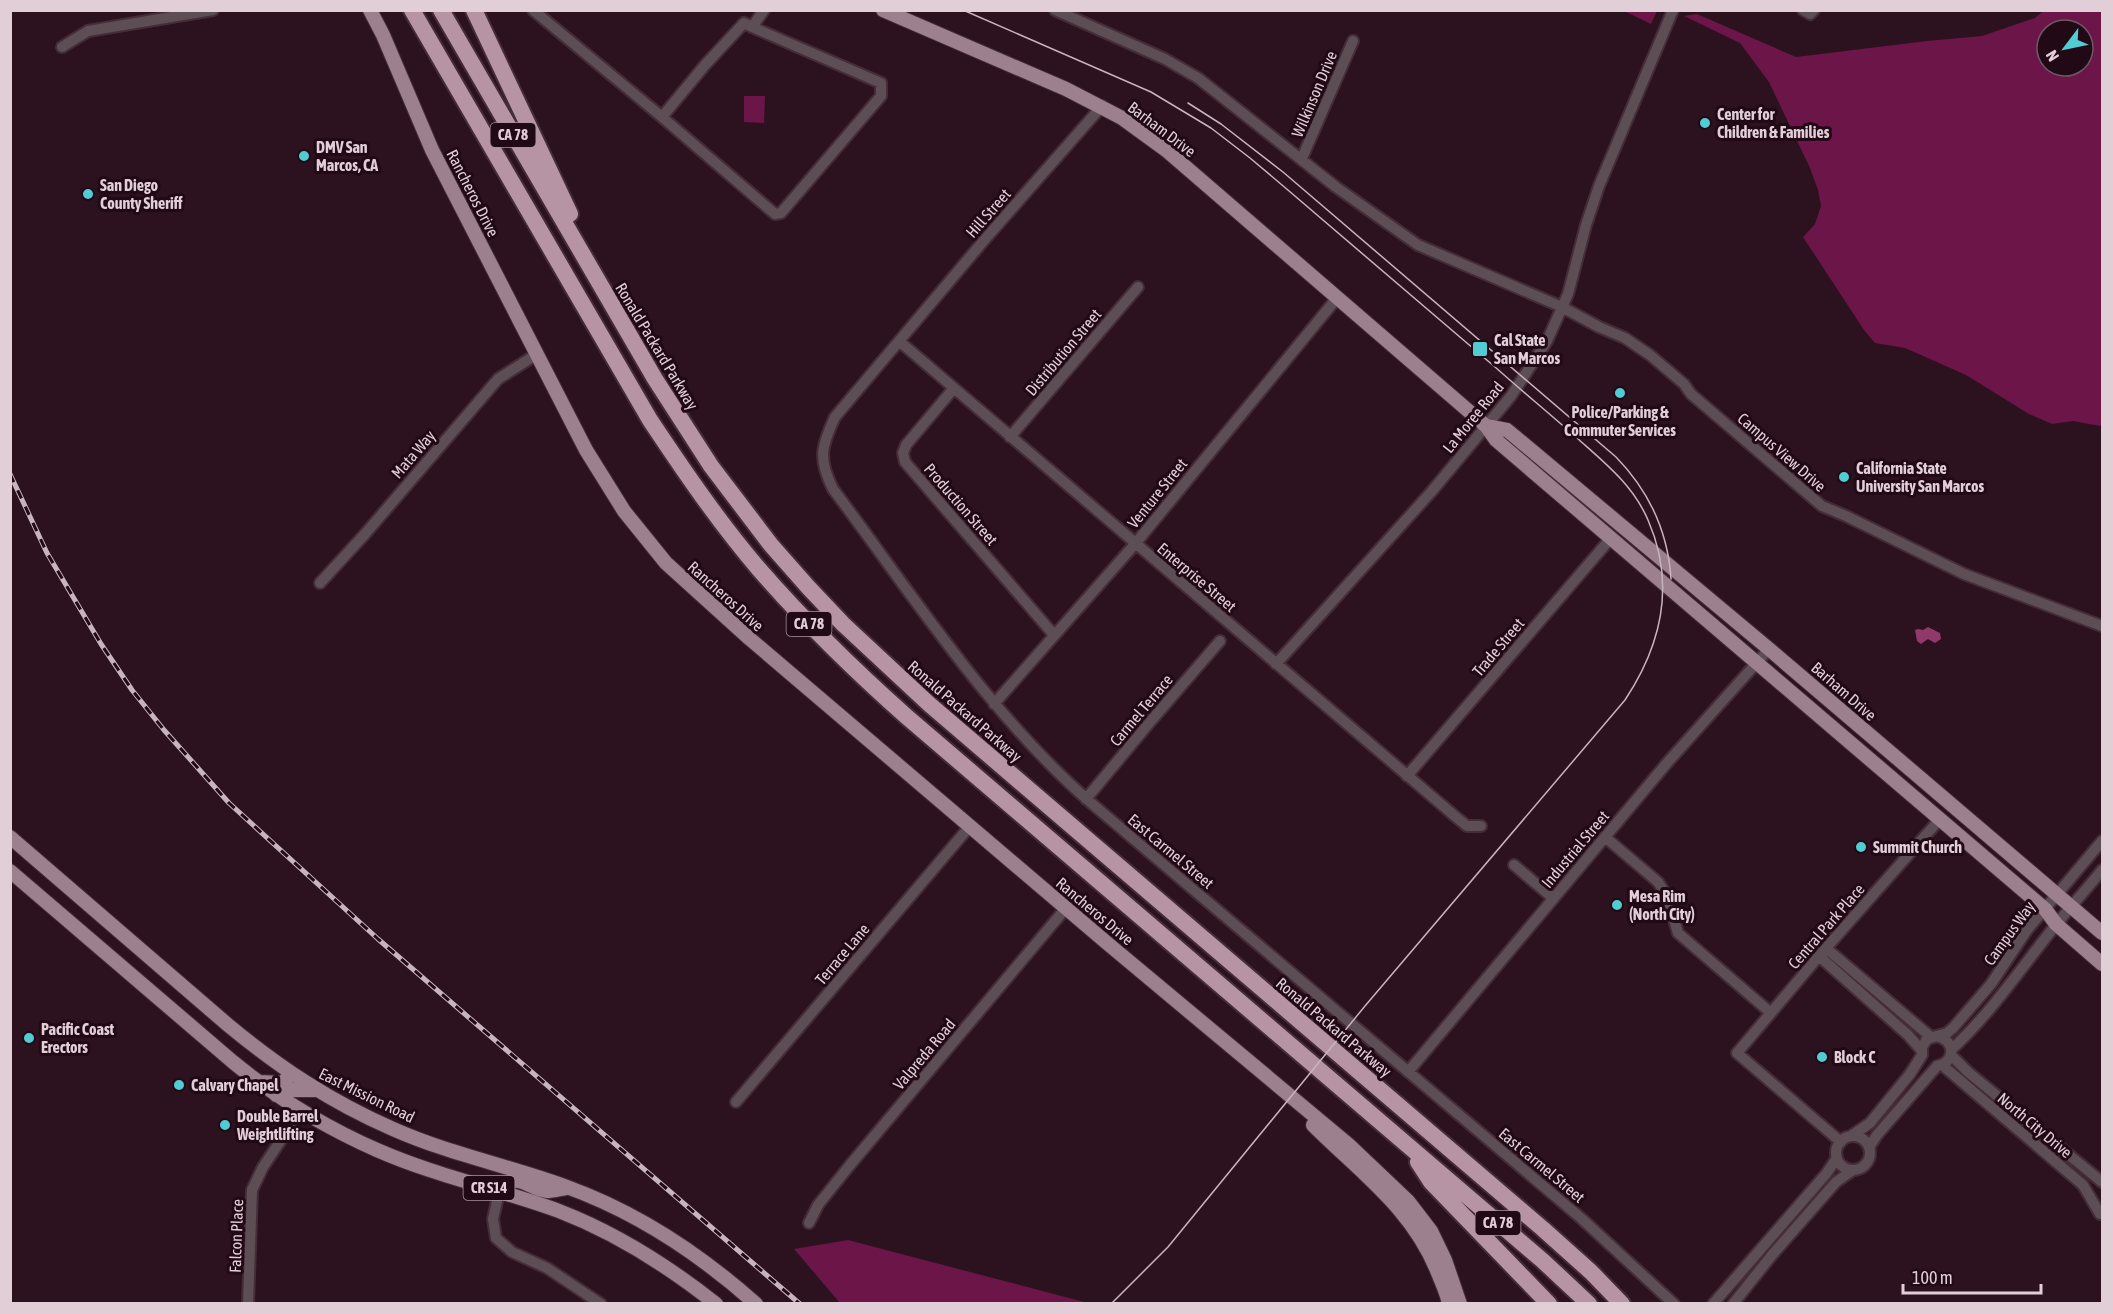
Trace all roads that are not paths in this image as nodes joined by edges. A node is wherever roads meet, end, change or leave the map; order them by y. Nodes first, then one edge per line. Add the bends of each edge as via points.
1 (213, 10) edge
2 (370, 10) edge
3 (412, 10) edge
4 (441, 10) edge
5 (474, 10) edge
6 (533, 10) edge
7 (764, 10) edge
8 (883, 10) edge
9 (1054, 10) edge
10 (1673, 10) edge
11 (1803, 10) edge
12 (1814, 10) edge
13 (752, 27) junction
14 (1353, 41) dead end
15 (62, 47) dead end
16 (1102, 106) junction
17 (662, 117) junction
18 (1302, 158) junction
19 (586, 260) junction
20 (1138, 287) dead end
21 (1337, 298) junction
22 (1563, 308) junction
23 (899, 341) junction
24 (537, 354) junction
25 (954, 388) junction
26 (1486, 426) junction
27 (1010, 437) junction
28 (1611, 538) junction
29 (1135, 544) junction
30 (320, 583) dead end
31 (2103, 626) edge
32 (1053, 635) junction
33 (1220, 641) dead end
34 (1769, 649) junction
35 (1757, 663) junction
36 (1276, 664) junction
37 (994, 704) junction
38 (1407, 776) junction
39 (1086, 799) junction
40 (1944, 822) junction
41 (970, 826) junction
42 (1481, 826) dead end
43 (10, 837) edge
44 (1605, 837) junction
45 (2103, 841) edge
46 (1514, 865) dead end
47 (2103, 870) edge
48 (10, 871) edge
49 (2057, 895) junction
50 (1553, 898) junction
51 (2071, 907) junction
52 (1066, 908) junction
53 (2045, 909) junction
54 (2056, 924) junction
55 (2103, 933) edge
56 (1823, 952) junction
57 (2103, 964) edge
58 (1771, 1013) junction
59 (1933, 1036) junction
60 (1951, 1052) junction
61 (1922, 1053) junction
62 (1245, 1059) junction
63 (1940, 1066) junction
64 (1408, 1072) junction
65 (291, 1074) junction
66 (258, 1082) junction
67 (315, 1090) junction
68 (276, 1095) junction
69 (736, 1102) dead end
70 (301, 1110) junction
71 (1846, 1139) junction
72 (1405, 1144) junction
73 (1869, 1147) junction
74 (1837, 1158) junction
75 (1853, 1170) junction
76 (2103, 1182) edge
77 (568, 1187) junction
78 (499, 1192) junction
79 (1793, 1204) junction
80 (1812, 1209) junction
81 (2102, 1214) edge
82 (809, 1223) dead end
83 (1591, 1272) junction
84 (248, 1304) edge
85 (601, 1304) edge
86 (716, 1304) edge
87 (756, 1304) edge
88 (1449, 1304) edge
89 (1460, 1304) edge
90 (1549, 1304) edge
91 (1588, 1304) edge
92 (1622, 1304) edge
93 (1632, 1304) edge
94 (1674, 1304) edge
95 (1713, 1304) edge
96 (1733, 1304) edge

1 - 15 street via 88,31
2 - 24 main road, Rancheros Drive via 432,150
3 - 72 highway, CA 78 via 650,420 719,519 758,567 814,629 906,717
4 - 19 highway, Ronald Packard Parkway / CA 78
5 - 19 highway via 568,208
6 - 17 street
7 - 13 street
8 - 16 main road, Barham Drive
9 - 18 street via 1165,59 1198,78
10 - 22 street, La Moree Road via 1599,186
11 - 12 street via 1810,14
13 - 17 street via 744,23
13 - 17 street via 881,83 881,96 781,213 775,214
14 - 18 street, Wilkinson Drive
16 - 21 main road, Barham Drive via 1166,150
16 - 23 street, Hill Street
18 - 22 street via 1418,245
19 - 83 highway, Ronald Packard Parkway / CA 78 via 711,466 771,545 843,624 928,704
20 - 27 street, Distribution Street
21 - 26 main road, Barham Drive
21 - 29 street, Venture Street
22 - 26 street, La Moree Road via 1547,341
22 - 31 street, Campus View Drive via 1625,338 1650,355 1822,506 1964,574
23 - 25 street, Enterprise Street
23 - 37 street, East Carmel Street via 835,417 824,442 825,473
24 - 30 street, Mata Way via 498,379
24 - 41 main road, Rancheros Drive via 586,450 624,511 666,563
25 - 27 street, Enterprise Street
25 - 32 street, Production Street via 906,445 905,462
26 - 28 main road via 1496,440
26 - 34 main road, Barham Drive via 1508,430
26 - 36 street, La Moree Road
27 - 29 street, Enterprise Street
28 - 35 main road
28 - 38 street, Trade Street
29 - 32 street, Venture Street
29 - 36 street, Enterprise Street
32 - 37 street, Venture Street
33 - 39 street, Carmel Terrace
34 - 35 street, Industrial Street
34 - 49 main road, Barham Drive
35 - 40 main road
35 - 44 street, Industrial Street
36 - 38 street, Enterprise Street
37 - 39 street, East Carmel Street
38 - 42 street, Enterprise Street via 1467,826
39 - 64 street, East Carmel Street
40 - 53 main road
40 - 56 street, Central Park Place
41 - 52 main road, Rancheros Drive
41 - 69 street, Terrace Lane
43 - 65 main road, East Mission Road / CR S14 via 228,1025
44 - 50 street, Industrial Street
44 - 58 street via 1658,882 1668,896 1678,933
45 - 49 street, Campus Way
46 - 50 street
47 - 51 street, Campus Way
48 - 66 main road, CR S14
49 - 51 main road, Barham Drive
49 - 53 street, Campus Way
50 - 64 street, Industrial Street
51 - 54 street, Campus Way
51 - 55 main road
52 - 62 main road, Rancheros Drive
52 - 82 street, Valpreda Road via 818,1205
53 - 54 main road
53 - 59 street, Campus Way via 1955,1026 1947,1033
54 - 57 main road
54 - 60 street, Campus Way
56 - 58 street, Central Park Place
56 - 59 street
56 - 61 street
58 - 71 street, Central Park Place via 1737,1053
59 - 60 street via 1945,1038
59 - 61 street, Campus Way via 1924,1042
60 - 63 street, Campus Way
60 - 76 street, North City Drive via 1968,1072
61 - 63 street via 1928,1063
61 - 71 street, Campus Way via 1870,1123
62 - 88 main road, Rancheros Drive via 1403,1212 1429,1250
62 - 89 main road, Rancheros Drive via 1349,1145 1408,1202 1431,1231
63 - 73 street, Campus Way
63 - 81 street, North City Drive via 2083,1185
64 - 94 street, East Carmel Street via 1582,1219
65 - 66 main road via 283,1083
65 - 67 main road, East Mission Road / CR S14
66 - 68 main road, CR S14
67 - 68 main road
67 - 77 main road, East Mission Road / CR S14 via 396,1130
68 - 70 main road, CR S14
70 - 78 main road, CR S14 via 386,1154
70 - 84 street, Falcon Place via 252,1190
71 - 73 street via 1862,1138
71 - 74 street via 1836,1153
72 - 90 highway via 1431,1182
72 - 91 highway, CA 78
73 - 75 street, Campus Way via 1867,1163
74 - 75 street via 1843,1167
74 - 79 street via 1827,1174
75 - 80 street, Campus Way via 1836,1182
77 - 78 main road via 547,1191 514,1180
77 - 87 main road, East Mission Road / CR S14 via 671,1239
78 - 85 street via 493,1219 496,1238 512,1252 547,1268
78 - 86 main road, CR S14 via 606,1232 671,1270
79 - 80 street via 1803,1210
79 - 95 street
80 - 96 street, Campus Way
83 - 92 highway, Ronald Packard Parkway / CA 78
83 - 93 highway

